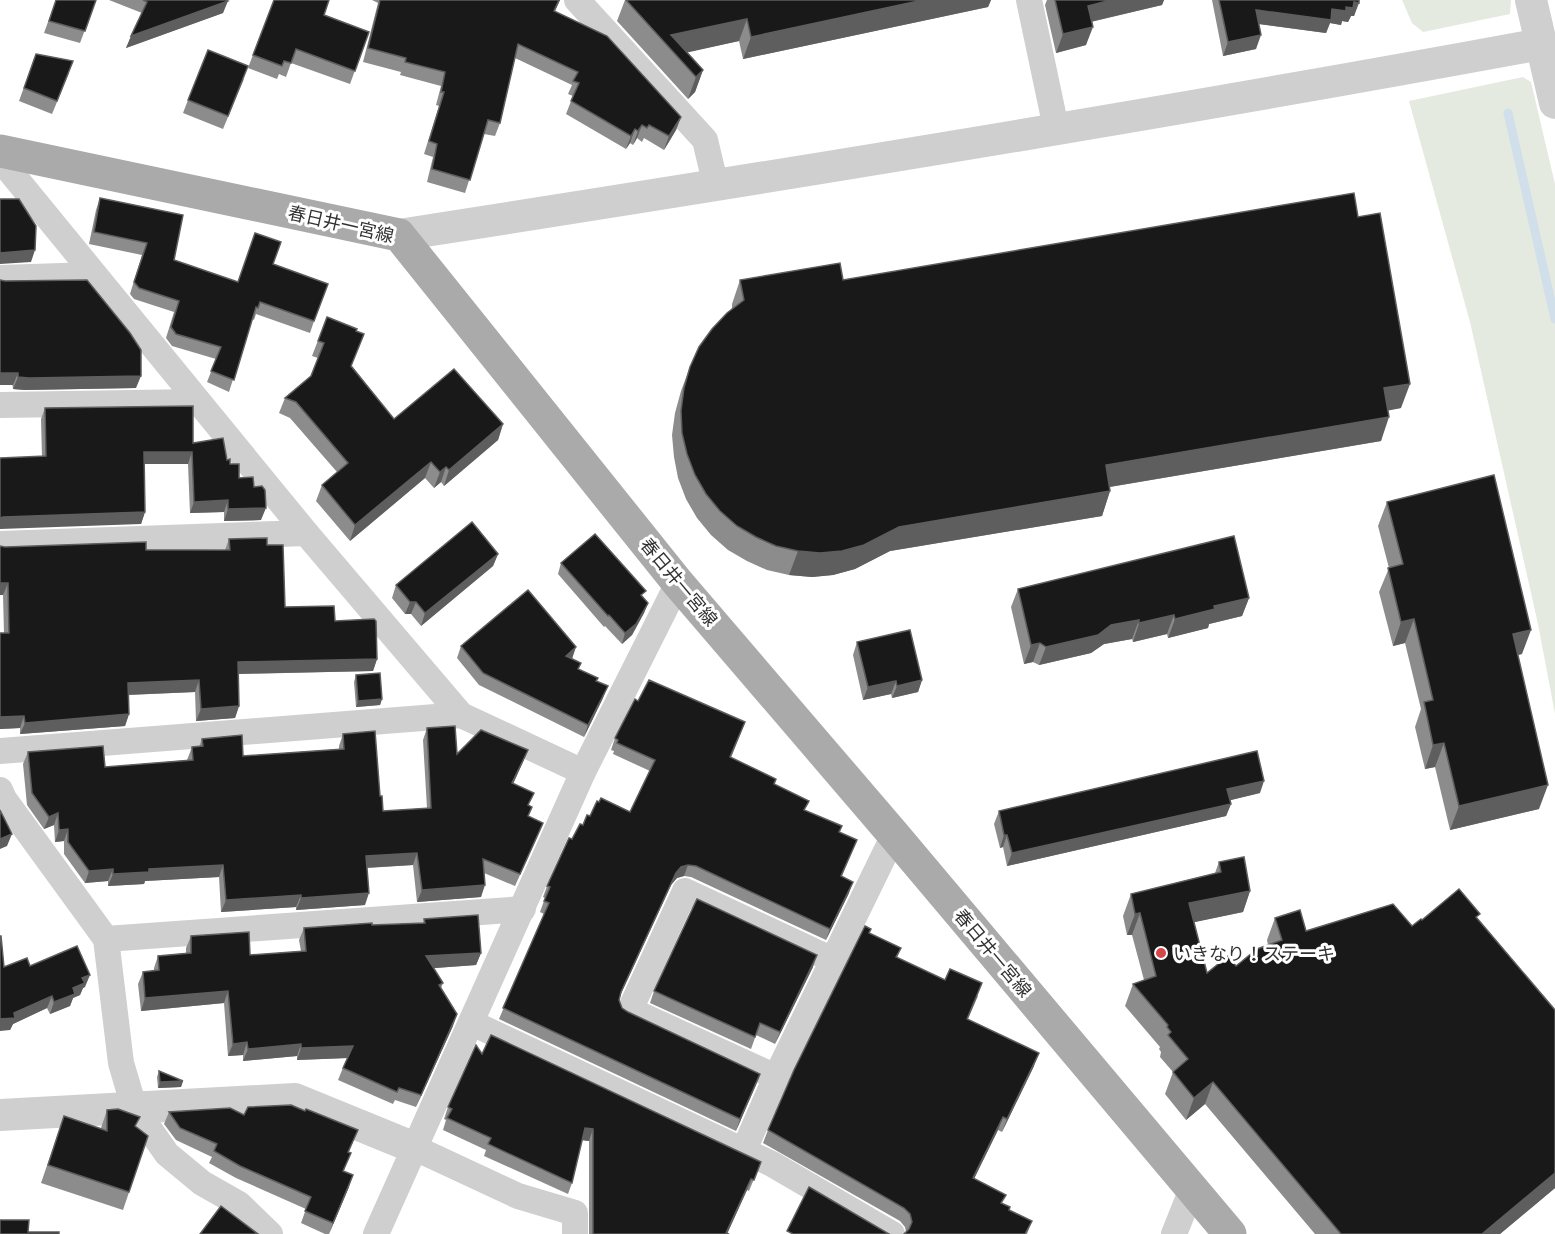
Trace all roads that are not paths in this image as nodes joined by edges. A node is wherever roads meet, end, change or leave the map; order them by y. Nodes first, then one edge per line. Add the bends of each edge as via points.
1 (577, 0) edge
2 (1029, 0) edge
3 (1531, 0) edge
4 (1541, 44) junction
5 (1555, 103) edge
6 (1056, 128) junction
7 (0, 151) edge
8 (0, 159) edge
9 (716, 186) junction
10 (399, 235) junction
11 (93, 275) junction
12 (0, 278) edge
13 (198, 402) junction
14 (0, 405) edge
15 (306, 533) junction
16 (0, 544) edge
17 (678, 583) junction
18 (461, 716) junction
19 (0, 751) edge
20 (583, 772) junction
21 (0, 790) edge
22 (894, 835) junction
23 (523, 909) junction
24 (106, 939) junction
25 (832, 960) junction
26 (472, 1023) junction
27 (776, 1077) junction
28 (134, 1107) junction
29 (0, 1115) edge
30 (415, 1148) junction
31 (744, 1150) junction
32 (1192, 1189) junction
33 (270, 1234) edge
34 (376, 1234) edge
35 (575, 1234) edge
36 (891, 1234) edge
37 (1174, 1234) edge
38 (1230, 1234) edge

1 - 9 street via 705,140
2 - 6 street
3 - 4 street
4 - 5 street
4 - 6 street
6 - 9 street
7 - 10 main road, 春日井一宮線
8 - 11 street
9 - 10 street
10 - 17 main road, 春日井一宮線
11 - 12 street
11 - 13 street
13 - 14 street
13 - 15 street
15 - 16 street
15 - 18 street
17 - 20 street
17 - 22 main road, 春日井一宮線
18 - 19 street
18 - 20 street
20 - 23 street
21 - 24 street
22 - 25 street
22 - 32 main road, 春日井一宮線
23 - 24 street
23 - 26 street
24 - 28 street via 121,1063
25 - 27 street
25 - 27 street via 686,891 630,1010
26 - 30 street
26 - 31 street
27 - 31 street
28 - 29 street
28 - 30 street via 295,1099
28 - 33 street via 167,1154 202,1183 239,1204
30 - 34 street
30 - 35 street via 518,1196 575,1213
31 - 36 street
32 - 37 street
32 - 38 main road, 春日井一宮線

